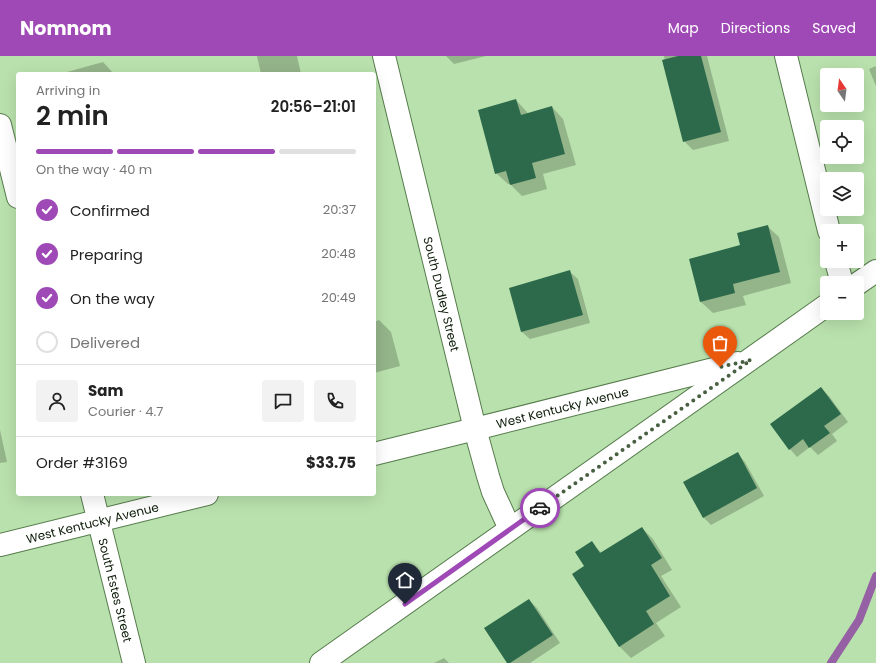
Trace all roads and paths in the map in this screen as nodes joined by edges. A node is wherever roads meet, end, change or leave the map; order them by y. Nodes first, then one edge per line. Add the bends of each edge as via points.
1 (384, 56) edge
2 (786, 56) edge
3 (0, 125) edge
4 (16, 189) edge
5 (827, 224) edge
6 (876, 271) edge
7 (864, 279) edge
8 (820, 310) edge
9 (751, 360) junction
10 (476, 429) junction
11 (376, 454) edge
12 (92, 496) edge
13 (199, 496) edge
14 (98, 520) junction
15 (510, 530) junction
16 (0, 545) edge
17 (134, 663) edge
18 (321, 663) edge

1 - 10 street, South Dudley Street
2 - 5 street
3 - 4 street
6 - 7 street
8 - 9 street
9 - 10 street, West Kentucky Avenue
9 - 15 street
10 - 11 street, West Kentucky Avenue
10 - 15 street, South Dudley Street via 491,486
12 - 14 street, South Estes Street
13 - 14 street, West Kentucky Avenue
14 - 16 street, West Kentucky Avenue
14 - 17 street, South Estes Street
15 - 18 street

